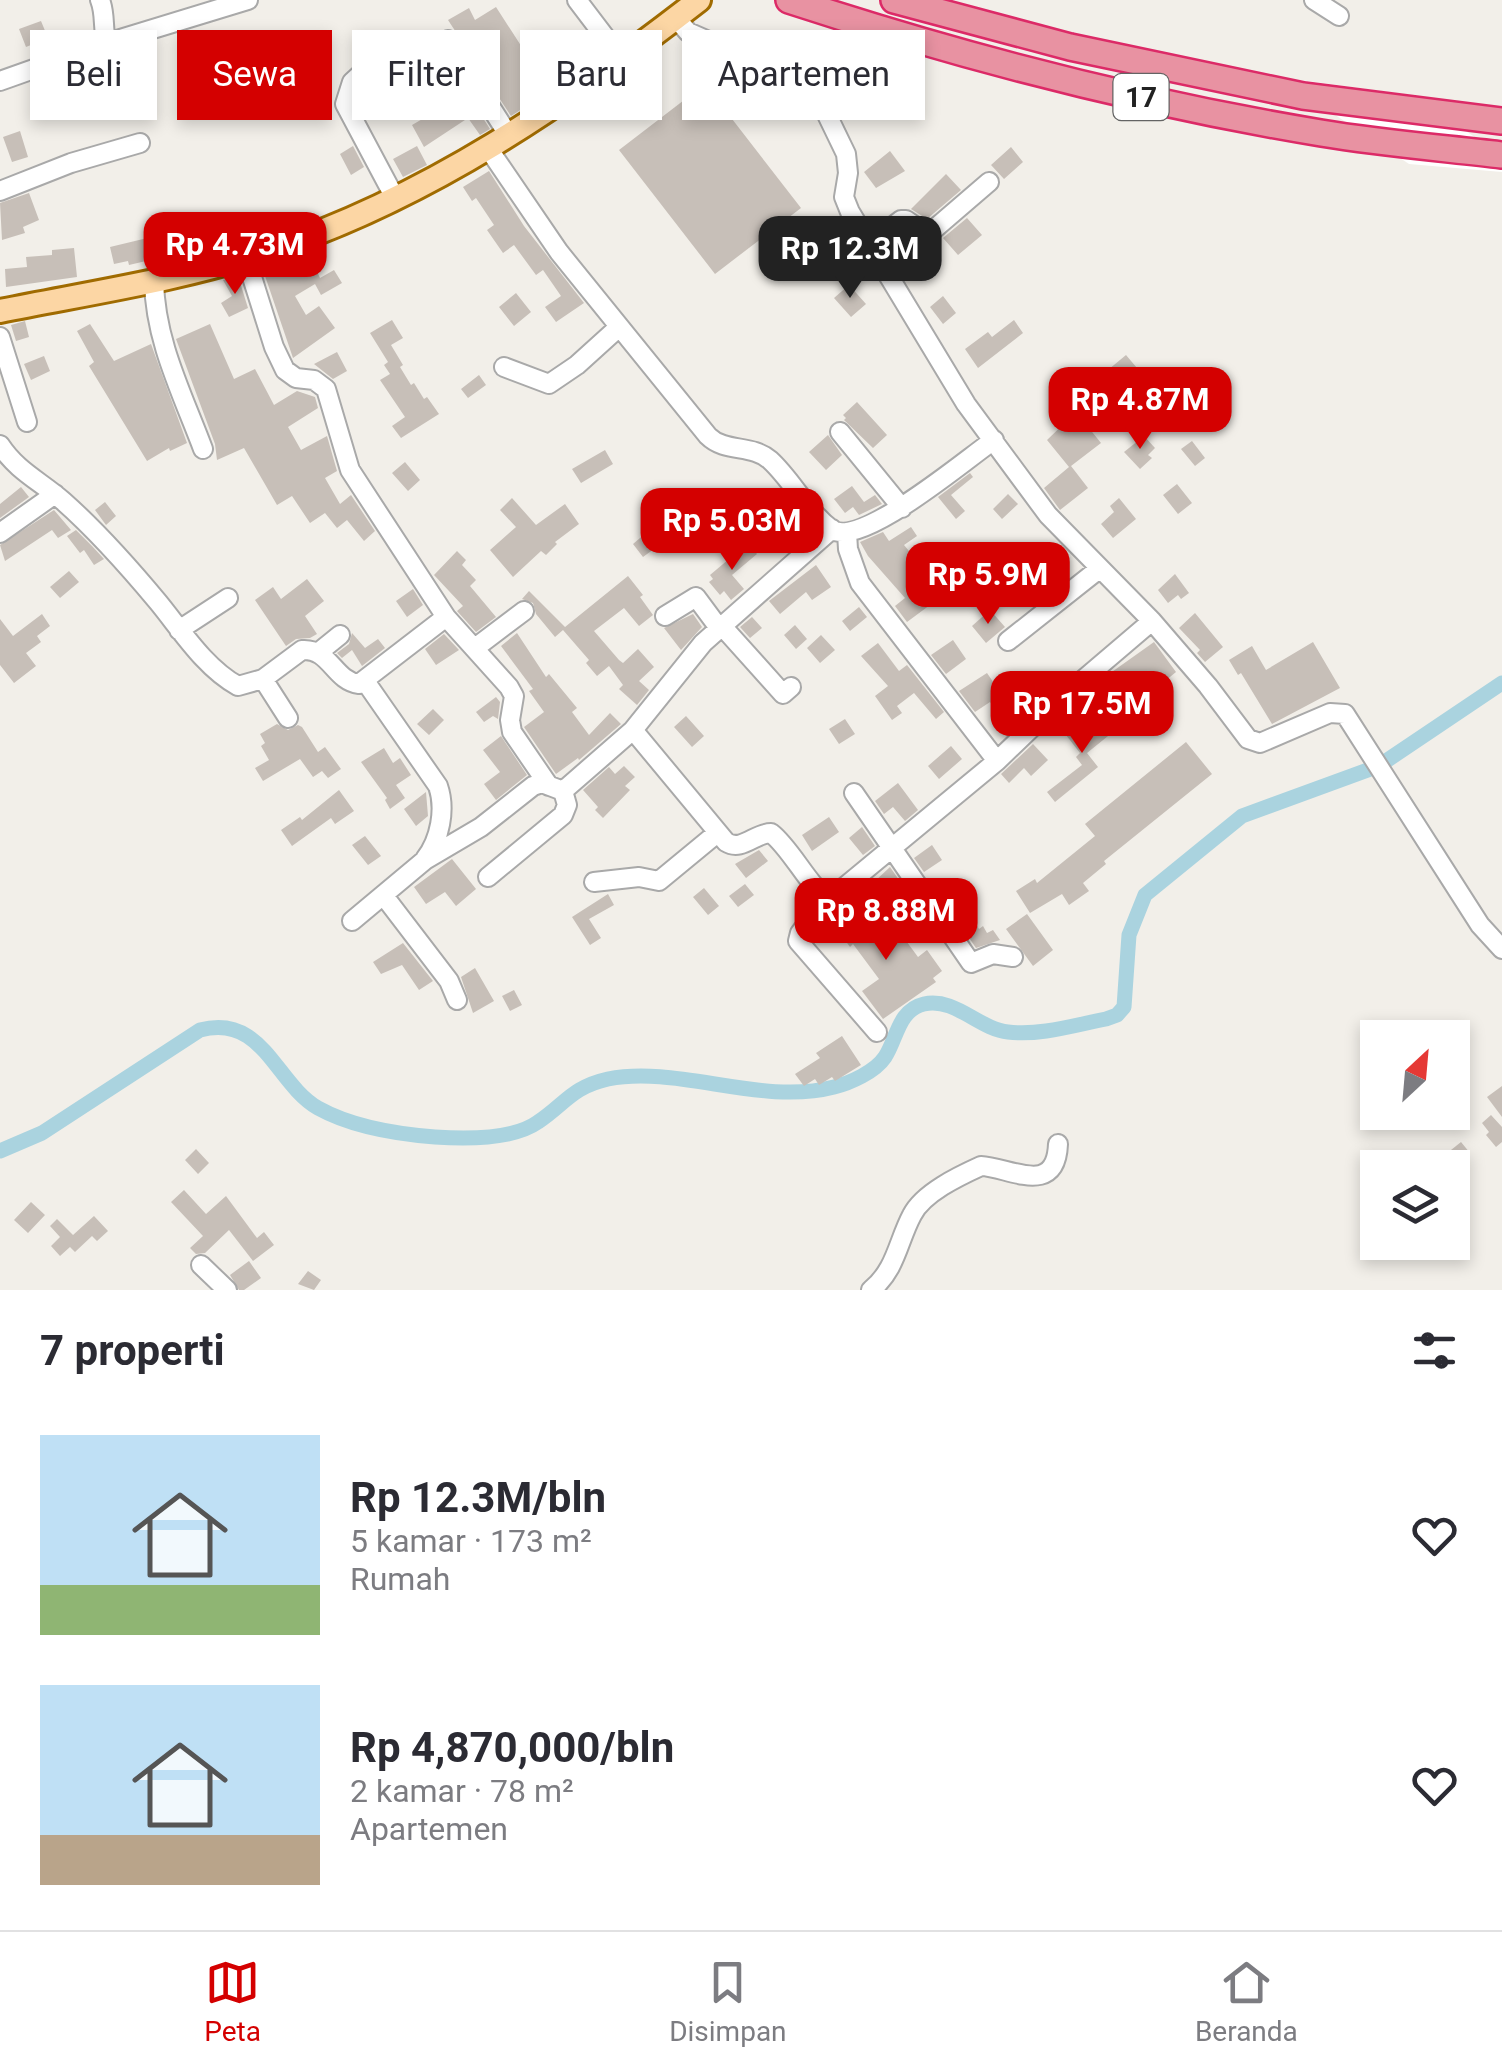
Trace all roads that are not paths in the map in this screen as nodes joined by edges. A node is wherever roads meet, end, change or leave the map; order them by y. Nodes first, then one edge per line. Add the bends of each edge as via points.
1 (100, 0) edge
2 (248, 0) edge
3 (577, 0) edge
4 (699, 0) edge
5 (789, 0) edge
6 (894, 0) edge
7 (1314, 0) edge
8 (1339, 16) dead end
9 (676, 18) junction
10 (104, 30) edge
11 (150, 30) edge
12 (600, 30) edge
13 (660, 30) edge
14 (30, 70) edge
15 (0, 80) edge
16 (352, 82) edge
17 (352, 119) edge
18 (353, 120) edge
19 (499, 120) edge
20 (532, 120) edge
21 (1502, 121) edge
22 (509, 136) junction
23 (140, 143) dead end
24 (488, 148) junction
25 (1502, 155) edge
26 (989, 182) dead end
27 (0, 191) edge
28 (395, 198) junction
29 (870, 244) junction
30 (246, 258) junction
31 (154, 281) junction
32 (0, 311) edge
33 (619, 327) junction
34 (0, 338) edge
35 (504, 367) dead end
36 (27, 422) dead end
37 (840, 432) dead end
38 (994, 440) junction
39 (0, 445) edge
40 (203, 449) dead end
41 (54, 494) junction
42 (902, 508) junction
43 (840, 531) junction
44 (0, 533) edge
45 (1098, 569) junction
46 (228, 598) dead end
47 (524, 611) dead end
48 (665, 616) dead end
49 (446, 618) junction
50 (1152, 621) junction
51 (721, 627) junction
52 (180, 630) junction
53 (340, 635) dead end
54 (1008, 641) dead end
55 (475, 648) junction
56 (320, 652) junction
57 (263, 679) junction
58 (365, 681) junction
59 (792, 686) dead end
60 (288, 718) dead end
61 (633, 730) junction
62 (997, 761) junction
63 (556, 789) junction
64 (854, 793) dead end
65 (716, 834) junction
66 (891, 848) junction
67 (425, 860) junction
68 (488, 877) dead end
69 (594, 882) dead end
70 (384, 896) junction
71 (826, 898) junction
72 (352, 921) dead end
73 (1502, 949) edge
74 (1013, 956) dead end
75 (457, 1000) dead end
76 (877, 1032) dead end
77 (1058, 1144) dead end
78 (202, 1265) dead end
79 (228, 1290) edge
80 (871, 1290) edge

1 - 10 street
2 - 11 street
3 - 12 street
4 - 9 main road
5 - 25 highway, 17 via 1070,82 1321,133
6 - 21 highway, 17 via 1070,48 1304,96
7 - 8 street
9 - 13 main road
9 - 29 street via 688,32 752,60 797,70 805,79 846,154 844,198
14 - 15 street
16 - 17 street via 344,104
18 - 28 street
19 - 22 street
20 - 22 main road
22 - 24 main road
23 - 27 street
24 - 28 main road
24 - 33 street
26 - 29 street via 932,231 901,220
28 - 30 main road
29 - 38 street
30 - 31 main road
30 - 49 street via 285,370 326,389 350,470
31 - 32 main road
31 - 40 street via 160,338
33 - 35 street via 549,384
33 - 43 street via 714,443 766,457
34 - 36 street
37 - 42 street
38 - 42 street
38 - 45 street via 1048,515
39 - 41 street via 20,471
41 - 44 street
41 - 52 street via 100,533
42 - 43 street via 866,529
43 - 51 street
43 - 62 street via 860,583
45 - 50 street
45 - 54 street
46 - 52 street
47 - 55 street
48 - 51 street via 696,597
49 - 55 street
49 - 58 street
50 - 62 street
50 - 73 street via 1248,740 1260,742 1330,713 1345,714
51 - 59 street via 762,687 783,694
51 - 61 street
52 - 57 street via 232,682 246,686
53 - 56 street
55 - 63 street via 514,696 512,732
56 - 57 street via 302,650
56 - 58 street via 345,680
57 - 60 street
58 - 67 street via 438,786 436,840
61 - 63 street
61 - 65 street
62 - 66 street
63 - 67 street via 538,783
63 - 68 street via 567,805 563,815
64 - 66 street
65 - 69 street via 660,881
65 - 71 street via 736,846 771,833
66 - 71 street
66 - 74 street via 971,962
67 - 70 street
70 - 72 street
70 - 75 street
71 - 76 street via 798,941
77 - 80 street via 1043,1173 1022,1177 981,1166 920,1204 891,1267
78 - 79 street

